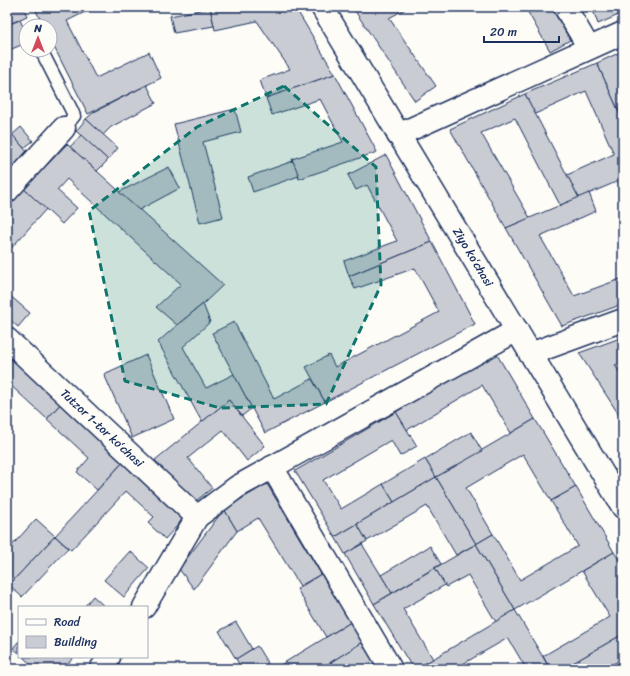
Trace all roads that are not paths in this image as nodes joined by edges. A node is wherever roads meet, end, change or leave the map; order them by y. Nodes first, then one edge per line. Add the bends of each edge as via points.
1 (322, 7) edge
2 (565, 7) edge
3 (623, 33) edge
4 (589, 48) junction
5 (46, 58) edge
6 (64, 128) joint
7 (398, 135) junction
8 (7, 191) edge
9 (623, 320) edge
10 (517, 330) junction
11 (7, 339) edge
12 (530, 354) junction
13 (272, 467) junction
14 (623, 507) edge
15 (197, 517) junction
16 (145, 606) edge
17 (108, 658) edge
18 (100, 669) edge
19 (391, 669) edge

1 - 7 street, Ziyo koʻchasi
2 - 4 street
3 - 4 street
4 - 7 street
5 - 6 lane via 74,116
6 - 8 street
7 - 10 street, Ziyo koʻchasi
9 - 12 street
10 - 12 street, Ziyo koʻchasi
10 - 13 street
11 - 15 street, Tutzor 1-tor koʻchasi
12 - 14 street, Ziyo koʻchasi
13 - 15 street via 237,487
13 - 19 street
15 - 16 street
17 - 18 street

